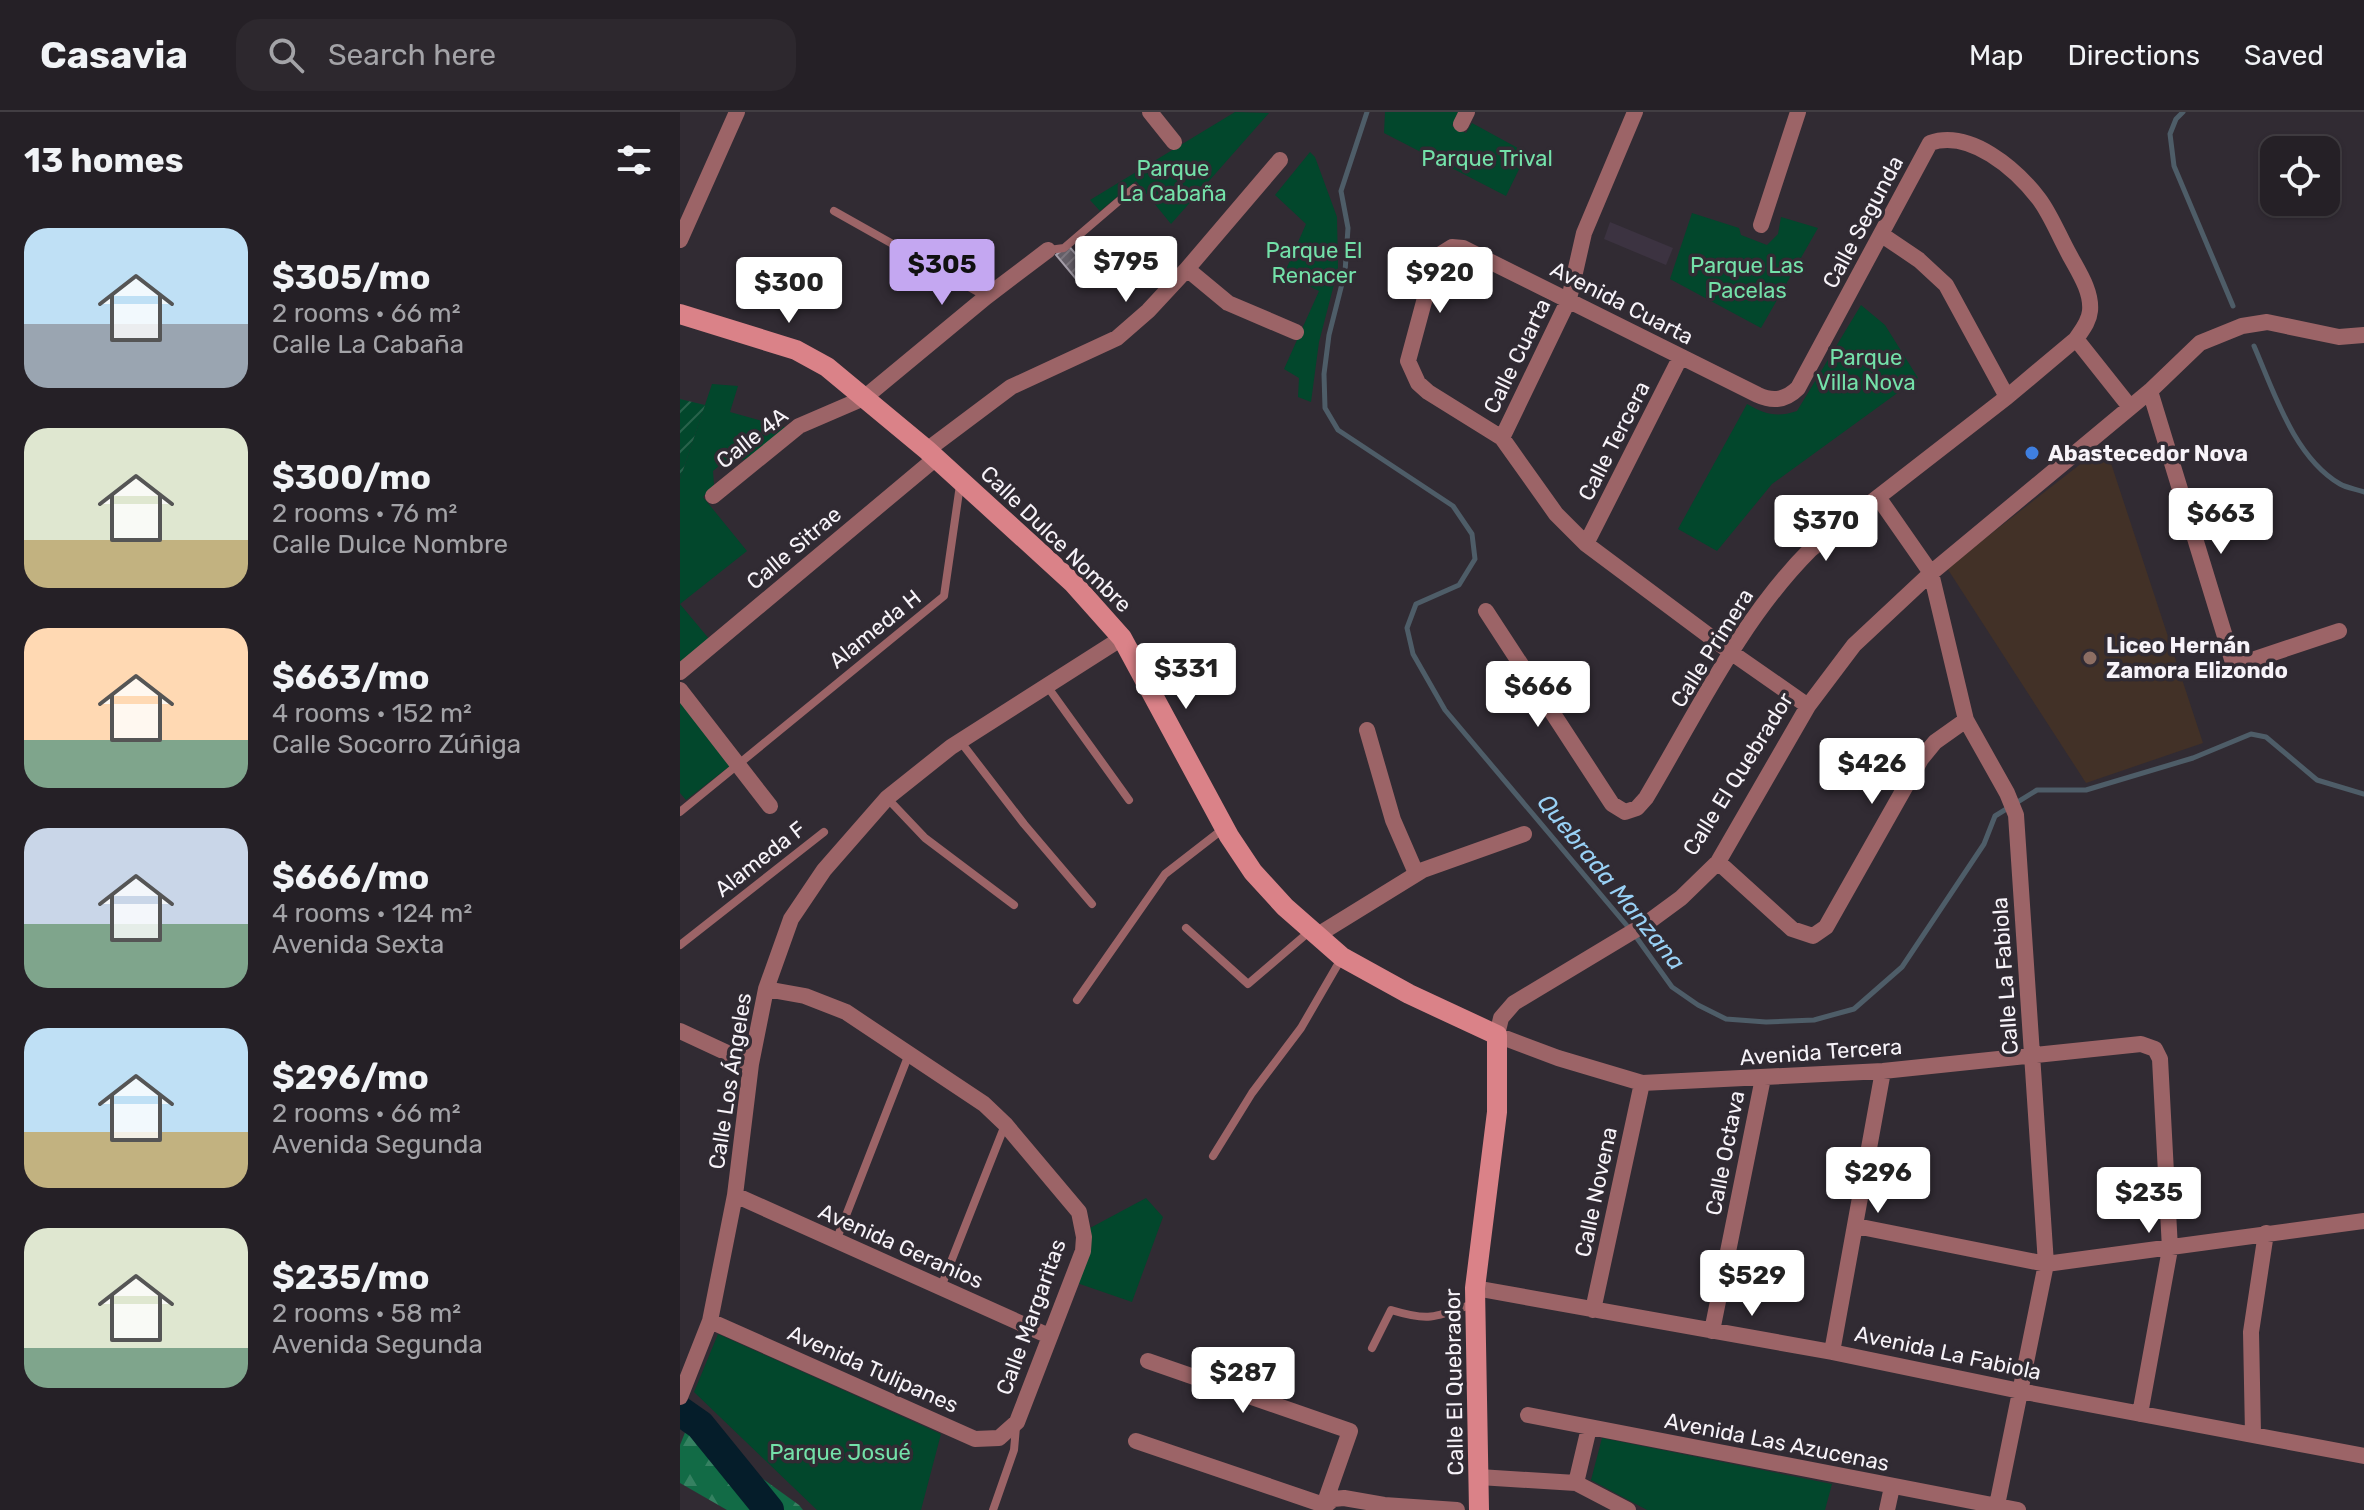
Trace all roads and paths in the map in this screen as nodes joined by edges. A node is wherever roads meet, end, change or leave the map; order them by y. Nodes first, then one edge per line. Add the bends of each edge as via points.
1 (737, 112) edge
2 (1150, 112) edge
3 (1635, 112) edge
4 (1798, 112) edge
5 (1174, 142) dead end
6 (1280, 160) dead end
7 (1134, 188) dead end
8 (834, 211) dead end
9 (1761, 225) dead end
10 (1882, 235) junction
11 (680, 240) edge
12 (1048, 250) joint
13 (1187, 269) junction
14 (986, 297) junction
15 (1569, 299) junction
16 (680, 314) edge
17 (1296, 332) dead end
18 (2364, 335) edge
19 (2076, 339) junction
20 (1680, 358) junction
21 (2150, 391) junction
22 (2007, 397) junction
23 (864, 398) junction
24 (1780, 399) joint
25 (2130, 407) junction
26 (1502, 438) junction
27 (932, 454) junction
28 (961, 480) junction
29 (713, 496) dead end
30 (1878, 497) junction
31 (1586, 544) junction
32 (1931, 573) junction
33 (1486, 611) dead end
34 (2339, 631) dead end
35 (1122, 638) junction
36 (1732, 653) junction
37 (680, 672) edge
38 (1047, 686) junction
39 (680, 690) edge
40 (1808, 706) junction
41 (1966, 720) junction
42 (1367, 730) dead end
43 (960, 741) junction
44 (739, 765) junction
45 (887, 798) junction
46 (1129, 800) dead end
47 (770, 806) dead end
48 (680, 812) edge
49 (1225, 828) junction
50 (824, 832) dead end
51 (1524, 834) dead end
52 (1718, 862) junction
53 (1416, 873) junction
54 (1092, 904) dead end
55 (1014, 905) dead end
56 (1186, 928) dead end
57 (1313, 933) junction
58 (680, 945) edge
59 (1342, 957) junction
60 (766, 989) junction
61 (1077, 1000) dead end
62 (680, 1031) edge
63 (1497, 1035) junction
64 (910, 1054) junction
65 (2032, 1057) junction
66 (751, 1064) junction
67 (1883, 1071) junction
68 (1763, 1078) junction
69 (1642, 1083) junction
70 (1005, 1124) junction
71 (1213, 1156) dead end
72 (735, 1195) junction
73 (2364, 1221) edge
74 (1856, 1226) junction
75 (2266, 1233) junction
76 (836, 1241) junction
77 (2170, 1249) junction
78 (2046, 1264) junction
79 (941, 1288) junction
80 (1476, 1295) junction
81 (1593, 1310) junction
82 (710, 1321) junction
83 (1712, 1331) junction
84 (1049, 1336) junction
85 (1372, 1348) dead end
86 (1832, 1352) junction
87 (1148, 1361) dead end
88 (2020, 1391) junction
89 (682, 1392) edge
90 (2140, 1414) junction
91 (1528, 1415) dead end
92 (1017, 1422) junction
93 (1589, 1428) junction
94 (2253, 1434) junction
95 (1136, 1441) dead end
96 (2364, 1456) edge
97 (1479, 1477) junction
98 (1576, 1483) junction
99 (1892, 1487) junction
100 (1323, 1507) edge
101 (1996, 1508) edge
102 (993, 1510) edge
103 (1457, 1510) edge
104 (1479, 1510) edge
105 (1628, 1510) edge
106 (1887, 1510) edge
107 (2018, 1510) edge

1 - 11 street
2 - 5 street
3 - 15 street, Calle Cuarta via 1584,233
4 - 9 street
6 - 13 street, Calle Sitrae
7 - 12 lane via 1064,248
8 - 14 lane
10 - 19 street, Calle Segunda via 1930,143 1960,139 1994,157 2040,200 2086,286 2090,310
10 - 22 street via 1946,285
10 - 24 street, Calle Segunda via 1798,388
12 - 14 street, Calle 4A
13 - 17 street via 1228,303
13 - 27 street, Calle Sitrae via 1117,338 1011,387
14 - 23 street, Calle 4A
15 - 20 street, Avenida Cuarta
15 - 26 street, Calle Cuarta
15 - 26 street, Avenida Cuarta via 1463,248 1452,247 1436,257 1408,361 1411,372 1428,392
16 - 23 street, Calle Dulce Nombre via 796,350
18 - 21 street, Calle El Quebrador via 2339,337 2267,322 2242,326 2200,343
19 - 22 street, Calle Primera
19 - 25 street
20 - 24 street, Avenida Cuarta via 1769,400
20 - 31 street, Calle Tercera
21 - 25 street, Calle El Quebrador
21 - 34 street via 2234,666
22 - 30 street, Calle Primera
23 - 27 street, Calle Dulce Nombre
23 - 29 street, Calle 4A via 799,426
25 - 32 street, Calle El Quebrador
26 - 31 street via 1556,514
27 - 28 street, Calle Dulce Nombre
27 - 37 street, Calle Sitrae
28 - 35 street, Calle Dulce Nombre via 1073,583
28 - 44 lane, Alameda H via 944,596
30 - 32 street
30 - 36 street, Calle Primera via 1786,574
31 - 36 street
32 - 40 street, Calle El Quebrador via 1854,645
32 - 41 street, Calle La Fabiola
33 - 36 street, Calle Primera via 1600,789 1625,812 1646,798
35 - 38 street, Calle Los Ángeles
35 - 49 street, Calle Dulce Nombre
36 - 40 street
38 - 43 street, Calle Los Ángeles
38 - 46 lane
39 - 44 street
40 - 52 street, Calle El Quebrador
41 - 52 street via 1921,759 1826,927 1813,936 1792,929
41 - 65 street, Calle La Fabiola via 2016,815
42 - 53 street via 1393,820
43 - 45 street, Calle Los Ángeles
43 - 54 lane
44 - 47 street
44 - 48 lane, Alameda H
45 - 55 lane via 925,838
45 - 60 street, Calle Los Ángeles via 809,889 791,919
49 - 57 street, Calle Dulce Nombre via 1253,872
49 - 61 lane via 1165,874
50 - 58 lane, Alameda F
51 - 53 street
52 - 63 street, Calle El Quebrador via 1647,923 1514,1003 1501,1018
53 - 57 street
56 - 57 lane via 1248,984
57 - 59 street, Calle Dulce Nombre
59 - 63 street, Calle Dulce Nombre
59 - 71 lane via 1301,1028
60 - 64 street via 805,996 846,1012
60 - 66 street, Calle Los Ángeles
62 - 66 street
63 - 69 street, Avenida Tercera
63 - 80 street, Calle El Quebrador via 1497,1112
64 - 70 street
64 - 76 lane
65 - 67 street, Avenida Tercera
65 - 77 street, Avenida Tercera via 2141,1044 2155,1049 2160,1059
65 - 78 street, Calle La Fabiola
66 - 72 street, Calle Los Ángeles
67 - 68 street, Avenida Tercera
67 - 74 street
68 - 69 street, Avenida Tercera
68 - 83 street, Calle Octava
69 - 81 street, Calle Novena
70 - 79 lane
70 - 84 street, Calle Margaritas via 1079,1212 1082,1226 1083,1251
72 - 76 street, Avenida Geranios
72 - 82 street, Calle Los Ángeles
73 - 75 street
74 - 78 street
74 - 86 street
75 - 77 street
75 - 94 street via 2251,1332
76 - 79 street, Avenida Geranios
77 - 78 street
77 - 90 street
78 - 88 street, Calle La Fabiola
79 - 84 street, Avenida Geranios
80 - 81 street, Avenida La Fabiola
80 - 85 lane via 1432,1318 1391,1310
80 - 97 street, Calle El Quebrador
81 - 83 street, Avenida La Fabiola
82 - 89 street, Calle Los Ángeles
82 - 92 street, Avenida Tulipanes via 975,1439 999,1438
83 - 86 street, Avenida La Fabiola
84 - 92 street, Calle Margaritas
86 - 88 street, Avenida La Fabiola
87 - 100 street via 1350,1431
88 - 90 street, Avenida La Fabiola
88 - 101 street, Calle La Fabiola
90 - 94 street, Avenida La Fabiola
91 - 93 street, Avenida Las Azucenas
92 - 102 lane via 1014,1450
93 - 98 street
93 - 99 street, Avenida Las Azucenas
94 - 96 street, Avenida La Fabiola
95 - 100 street
97 - 98 street
97 - 104 street, Calle El Quebrador
98 - 105 street
99 - 101 street, Avenida Las Azucenas
99 - 106 street
100 - 103 street via 1344,1498
101 - 107 street, Avenida Las Azucenas

